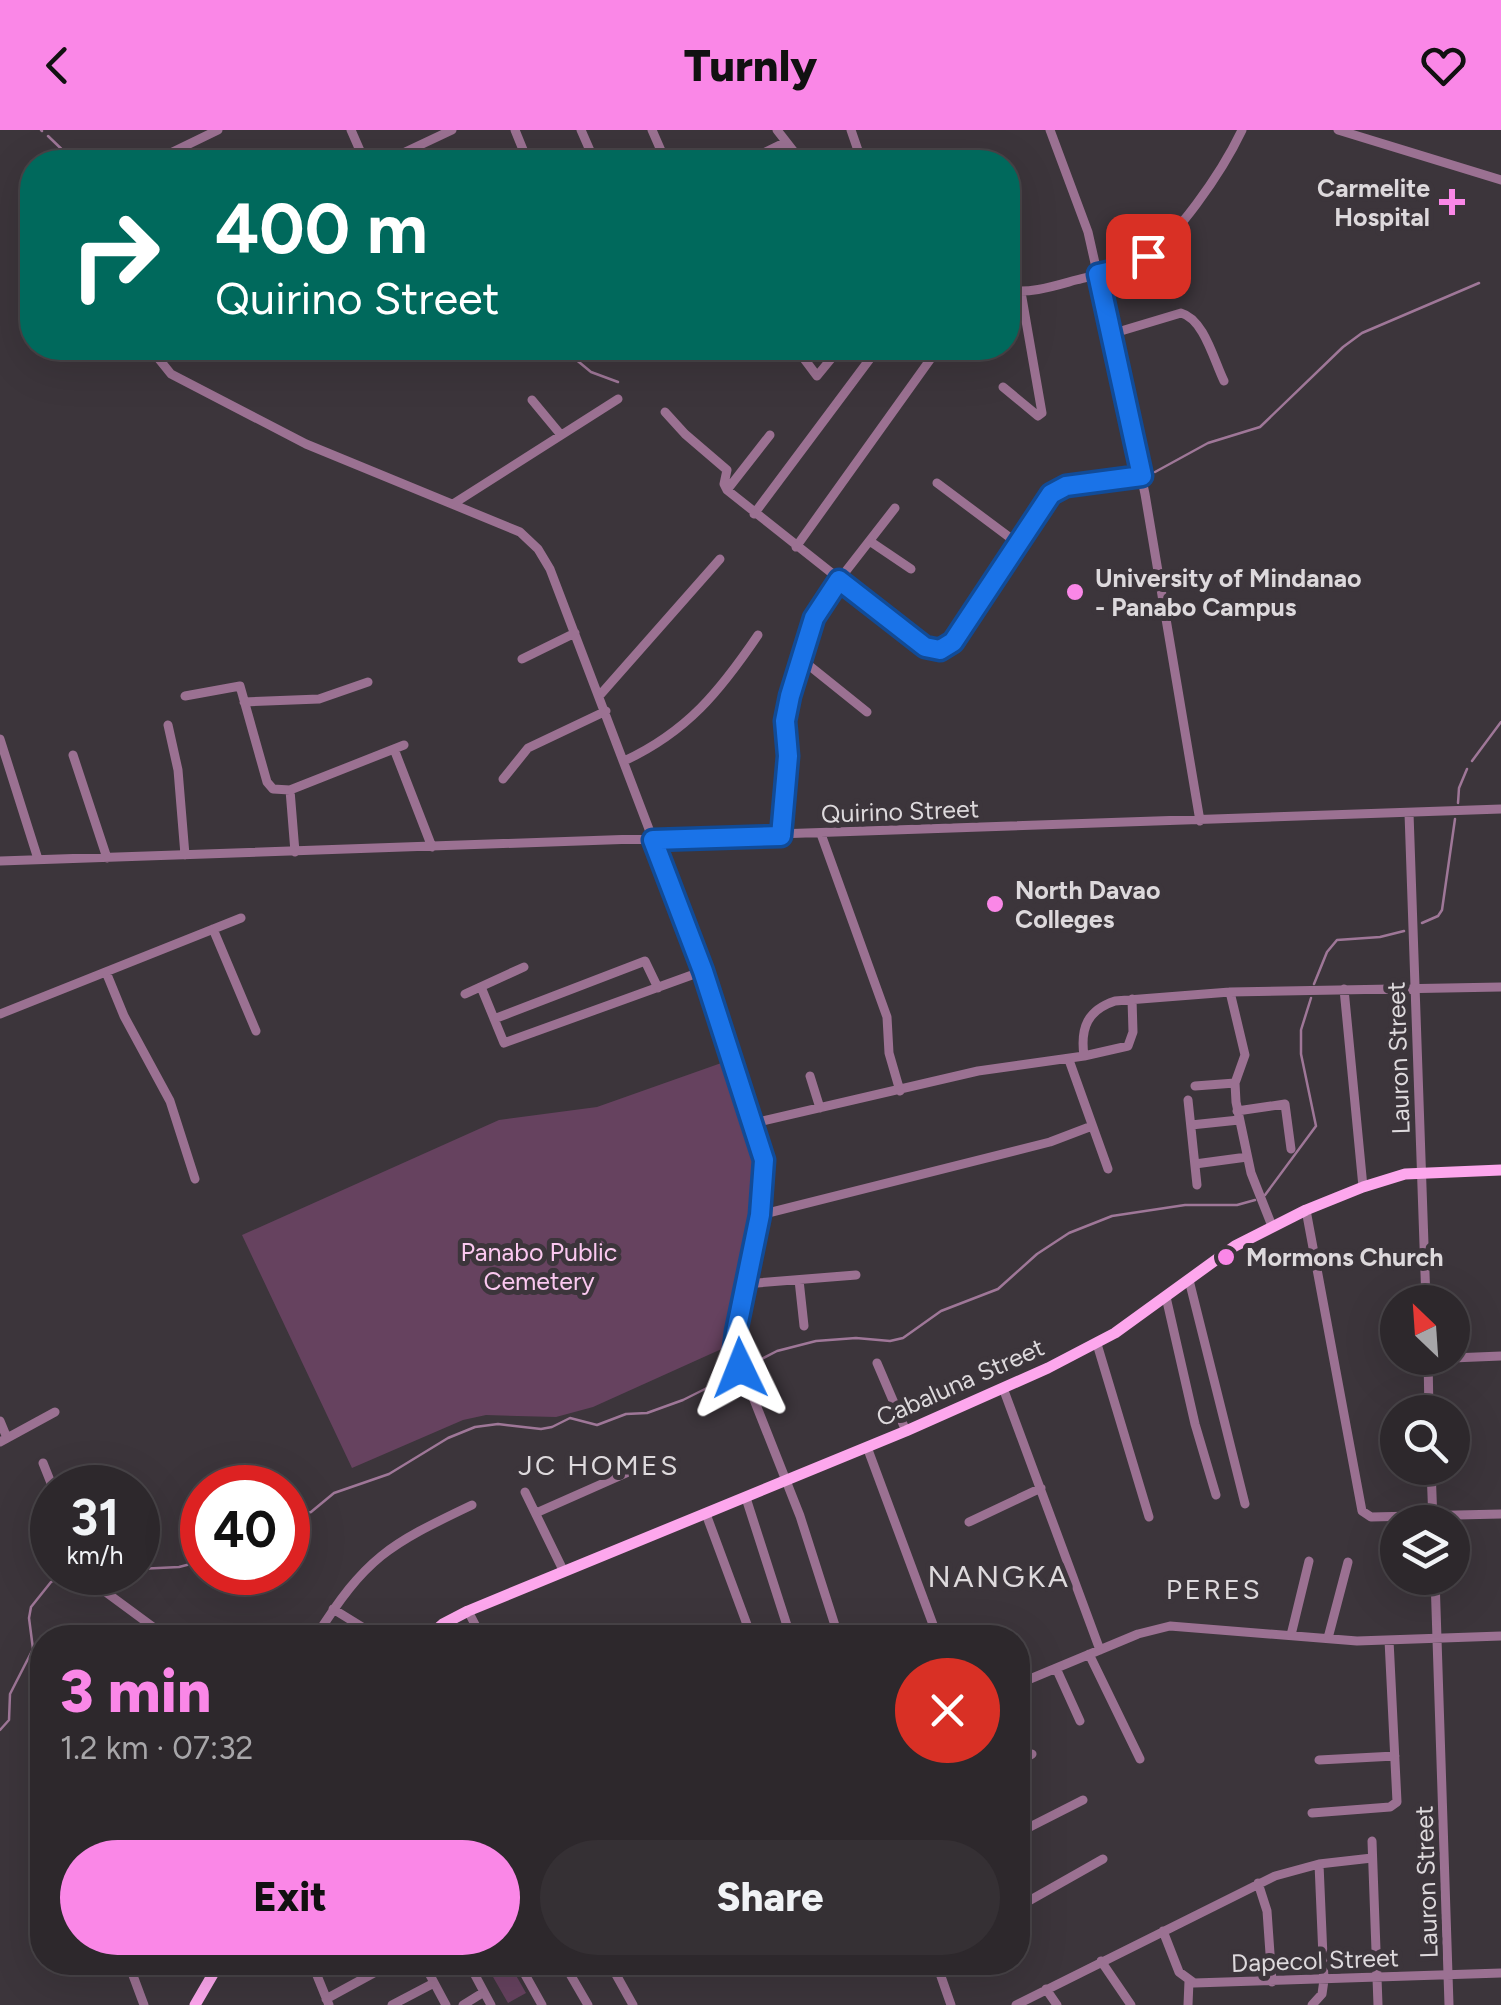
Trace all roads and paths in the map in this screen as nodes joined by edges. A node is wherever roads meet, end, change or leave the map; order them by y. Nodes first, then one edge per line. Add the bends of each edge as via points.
1 (218, 130) edge
2 (452, 130) edge
3 (776, 130) edge
4 (1050, 130) edge
5 (1242, 130) edge
6 (1338, 130) edge
7 (1374, 136) edge
8 (786, 142) junction
9 (177, 150) edge
10 (410, 150) edge
11 (770, 150) edge
12 (792, 150) edge
13 (1501, 180) edge
14 (1098, 274) junction
15 (1021, 292) joint
16 (1112, 334) junction
17 (159, 360) edge
18 (805, 360) edge
19 (830, 360) edge
20 (869, 360) edge
21 (930, 360) edge
22 (1224, 381) dead end
23 (1003, 387) dead end
24 (618, 399) dead end
25 (532, 400) dead end
26 (666, 412) dead end
27 (561, 435) junction
28 (770, 435) dead end
29 (1142, 476) junction
30 (937, 483) dead end
31 (727, 490) junction
32 (452, 504) junction
33 (896, 508) dead end
34 (754, 514) junction
35 (871, 542) junction
36 (1017, 543) junction
37 (796, 547) junction
38 (720, 559) dead end
39 (911, 569) dead end
40 (839, 580) junction
41 (575, 633) junction
42 (758, 634) dead end
43 (802, 658) junction
44 (522, 659) dead end
45 (368, 682) dead end
46 (600, 695) junction
47 (186, 696) dead end
48 (244, 702) junction
49 (606, 711) junction
50 (867, 712) dead end
51 (168, 725) dead end
52 (0, 738) edge
53 (73, 755) dead end
54 (624, 761) junction
55 (504, 779) dead end
56 (290, 790) junction
57 (1501, 809) edge
58 (1410, 812) junction
59 (1200, 821) junction
60 (821, 834) junction
61 (781, 836) junction
62 (653, 840) junction
63 (432, 847) junction
64 (295, 852) junction
65 (185, 855) junction
66 (107, 858) junction
67 (38, 859) junction
68 (0, 861) edge
69 (241, 918) dead end
70 (213, 929) junction
71 (524, 967) dead end
72 (703, 971) junction
73 (106, 972) junction
74 (481, 987) junction
75 (1501, 987) edge
76 (658, 988) junction
77 (1344, 989) junction
78 (1416, 990) junction
79 (1230, 992) junction
80 (464, 994) dead end
81 (1132, 999) junction
82 (0, 1014) edge
83 (494, 1019) junction
84 (256, 1031) dead end
85 (1084, 1056) junction
86 (1069, 1060) junction
87 (810, 1076) dead end
88 (1235, 1083) junction
89 (1195, 1086) dead end
90 (900, 1091) junction
91 (1188, 1100) dead end
92 (820, 1108) junction
93 (1238, 1116) junction
94 (754, 1123) junction
95 (1191, 1125) junction
96 (1092, 1126) junction
97 (1291, 1149) dead end
98 (1247, 1158) junction
99 (1195, 1164) junction
100 (1108, 1170) dead end
101 (1501, 1170) edge
102 (1422, 1172) junction
103 (195, 1179) dead end
104 (1197, 1185) dead end
105 (1362, 1187) junction
106 (1306, 1210) junction
107 (760, 1215) junction
108 (1272, 1226) junction
109 (856, 1275) dead end
110 (798, 1280) junction
111 (1188, 1280) junction
112 (744, 1284) junction
113 (1425, 1285) edge
114 (1166, 1297) junction
115 (804, 1326) dead end
116 (1097, 1344) junction
117 (1501, 1356) edge
118 (1470, 1357) edge
119 (878, 1363) dead end
120 (1003, 1388) junction
121 (55, 1412) dead end
122 (0, 1422) edge
123 (906, 1431) junction
124 (4, 1440) edge
125 (867, 1448) junction
126 (658, 1460) dead end
127 (787, 1481) junction
128 (1041, 1488) junction
129 (525, 1492) dead end
130 (1216, 1496) dead end
131 (746, 1498) junction
132 (1245, 1504) dead end
133 (472, 1505) dead end
134 (536, 1513) junction
135 (706, 1514) junction
136 (1501, 1514) edge
137 (1149, 1516) dead end
138 (1470, 1516) edge
139 (1380, 1517) edge
140 (969, 1522) dead end
141 (1310, 1562) dead end
142 (1348, 1562) dead end
143 (564, 1572) junction
144 (110, 1595) edge
145 (1435, 1595) edge
146 (333, 1610) junction
147 (468, 1611) junction
148 (150, 1625) edge
149 (323, 1625) edge
150 (358, 1625) edge
151 (447, 1625) edge
152 (475, 1625) edge
153 (747, 1625) edge
154 (787, 1625) edge
155 (835, 1625) edge
156 (933, 1625) edge
157 (1290, 1635) junction
158 (1501, 1636) edge
159 (1328, 1638) junction
160 (1390, 1640) junction
161 (1437, 1640) junction
162 (1094, 1652) junction
163 (1056, 1668) junction
164 (1030, 1679) edge
165 (1080, 1721) dead end
166 (1395, 1756) junction
167 (1140, 1759) dead end
168 (1319, 1760) dead end
169 (1083, 1800) dead end
170 (1312, 1813) dead end
171 (1030, 1826) edge
172 (1372, 1841) dead end
173 (1372, 1858) junction
174 (1104, 1859) dead end
175 (1319, 1864) junction
176 (1258, 1883) junction
177 (1030, 1899) edge
178 (1163, 1930) junction
179 (1101, 1961) junction
180 (1501, 1973) edge
181 (133, 1975) edge
182 (213, 1975) edge
183 (317, 1975) edge
184 (373, 1975) edge
185 (430, 1975) edge
186 (475, 1975) edge
187 (525, 1975) edge
188 (571, 1975) edge
189 (617, 1975) edge
190 (941, 1975) edge
191 (1448, 1975) junction
192 (1376, 1978) junction
193 (1324, 1980) junction
194 (1189, 1981) junction
195 (434, 1982) junction
196 (1272, 1982) junction
197 (1046, 1990) junction
198 (484, 1992) junction
199 (328, 2002) edge
200 (144, 2005) edge
201 (196, 2005) edge
202 (392, 2005) edge
203 (446, 2005) edge
204 (463, 2005) edge
205 (491, 2005) edge
206 (542, 2005) edge
207 (588, 2005) edge
208 (633, 2005) edge
209 (951, 2005) edge
210 (1016, 2005) edge
211 (1057, 2005) edge
212 (1130, 2005) edge
213 (1188, 2005) edge
214 (1312, 2005) edge
215 (1378, 2005) edge
216 (1450, 2005) edge

1 - 9 street
2 - 10 street
3 - 8 street
4 - 14 street
5 - 14 street via 1219,172 1156,249
6 - 7 street
7 - 13 street
8 - 11 street
8 - 12 street
14 - 15 street
14 - 16 street
15 - 23 street via 1042,413 1032,413
16 - 22 street via 1187,314
16 - 29 street
17 - 32 street via 182,380 306,444
18 - 19 street via 817,376
20 - 34 street
21 - 37 street
24 - 27 street
25 - 27 street
26 - 31 street via 727,470
27 - 32 street
28 - 31 street
29 - 36 street via 1059,489
29 - 59 street
30 - 36 street
31 - 34 street
32 - 41 street via 529,540 550,570
33 - 35 street
34 - 37 street
35 - 39 street
35 - 40 street
36 - 40 street via 953,642 940,650 925,647
37 - 40 street
38 - 46 street
40 - 43 street via 814,618
41 - 44 street
41 - 46 street
42 - 54 street via 726,682 685,725
43 - 50 street
43 - 61 street via 785,721
45 - 48 street via 320,700
46 - 49 street
47 - 48 street via 236,685
48 - 56 street via 267,782
49 - 54 street
49 - 55 street via 528,748
51 - 65 street
52 - 67 street
53 - 66 street
54 - 62 street
56 - 63 street via 398,747
56 - 64 street
57 - 58 street, Quirino Street
58 - 59 street, Quirino Street
58 - 78 street, Lauron Street
59 - 60 street, Quirino Street
60 - 61 street, Quirino Street
60 - 90 street via 884,1008
61 - 62 street, Quirino Street
62 - 63 street, Quirino Street
62 - 72 street
63 - 64 street, Quirino Street
64 - 65 street, Quirino Street
65 - 66 street, Quirino Street
66 - 67 street, Quirino Street
67 - 68 street, Quirino Street
69 - 70 street
70 - 73 street
70 - 84 street
71 - 74 street
72 - 76 street
72 - 94 street
73 - 82 street
73 - 103 street via 170,1101
74 - 80 street
74 - 83 street
75 - 78 street
76 - 83 street via 504,1043
76 - 83 street via 645,961
77 - 78 street
77 - 79 street
77 - 105 street
78 - 102 street, Lauron Street
79 - 81 street
79 - 88 street via 1246,1055
81 - 85 street via 1089,1015
81 - 85 street via 1128,1046
85 - 86 street
86 - 90 street via 978,1071
86 - 96 street
87 - 92 street
88 - 89 street
88 - 93 street
90 - 92 street
91 - 95 street
92 - 94 street
93 - 95 street
93 - 97 street via 1284,1104
93 - 98 street
94 - 107 street via 765,1168
95 - 99 street
96 - 100 street
96 - 107 street
98 - 99 street
98 - 108 street
99 - 104 street
101 - 102 main road, Cabaluna Street
102 - 105 main road, Cabaluna Street
102 - 113 street, Lauron Street
105 - 106 main road, Cabaluna Street
106 - 108 main road, Cabaluna Street
106 - 139 street via 1362,1512
107 - 112 street
108 - 111 main road, Cabaluna Street
109 - 110 street
110 - 112 street
110 - 115 street
111 - 114 main road, Cabaluna Street
111 - 132 street
112 - 127 street via 736,1357
114 - 116 main road, Cabaluna Street
114 - 130 street
116 - 120 main road, Cabaluna Street
116 - 137 street
117 - 118 street
119 - 123 street
120 - 123 main road, Cabaluna Street
120 - 128 street
121 - 124 street
122 - 124 street
123 - 125 main road, Cabaluna Street
125 - 127 main road, Cabaluna Street
125 - 156 street
126 - 134 street
127 - 131 main road, Cabaluna Street
127 - 155 street
128 - 140 street
128 - 162 street
129 - 134 street
131 - 135 main road, Cabaluna Street
131 - 154 street
133 - 146 street via 383,1552
134 - 143 street
135 - 143 main road, Cabaluna Street
135 - 153 street
136 - 138 street
141 - 157 street
142 - 159 street
143 - 147 main road, Cabaluna Street
144 - 148 street
145 - 161 street, Lauron Street
146 - 149 street
146 - 150 street
147 - 151 main road, Cabaluna Street
147 - 152 street
157 - 159 street
157 - 162 street via 1170,1626
158 - 161 street
159 - 160 street
160 - 161 street
160 - 166 street
161 - 191 street, Lauron Street
162 - 163 street
162 - 167 street
163 - 164 street
163 - 165 street
166 - 168 street
166 - 170 street via 1395,1804
169 - 171 street
172 - 173 street
173 - 175 street
173 - 192 street
174 - 177 street
175 - 176 street
175 - 193 street
176 - 178 street
176 - 196 street
178 - 179 street
178 - 194 street
179 - 197 street
179 - 212 street
180 - 191 street, Dapecol Street
181 - 200 street
182 - 201 main road
183 - 199 street
184 - 199 street
185 - 195 street
186 - 198 street
187 - 206 street
188 - 207 street
189 - 208 street
190 - 209 street
191 - 192 street, Dapecol Street
191 - 216 street, Lauron Street
192 - 193 street, Dapecol Street
192 - 215 street
193 - 196 street, Dapecol Street
193 - 214 street
194 - 196 street, Dapecol Street
194 - 213 street
195 - 202 street
195 - 203 street
197 - 210 street
197 - 211 street
198 - 204 street
198 - 205 street

